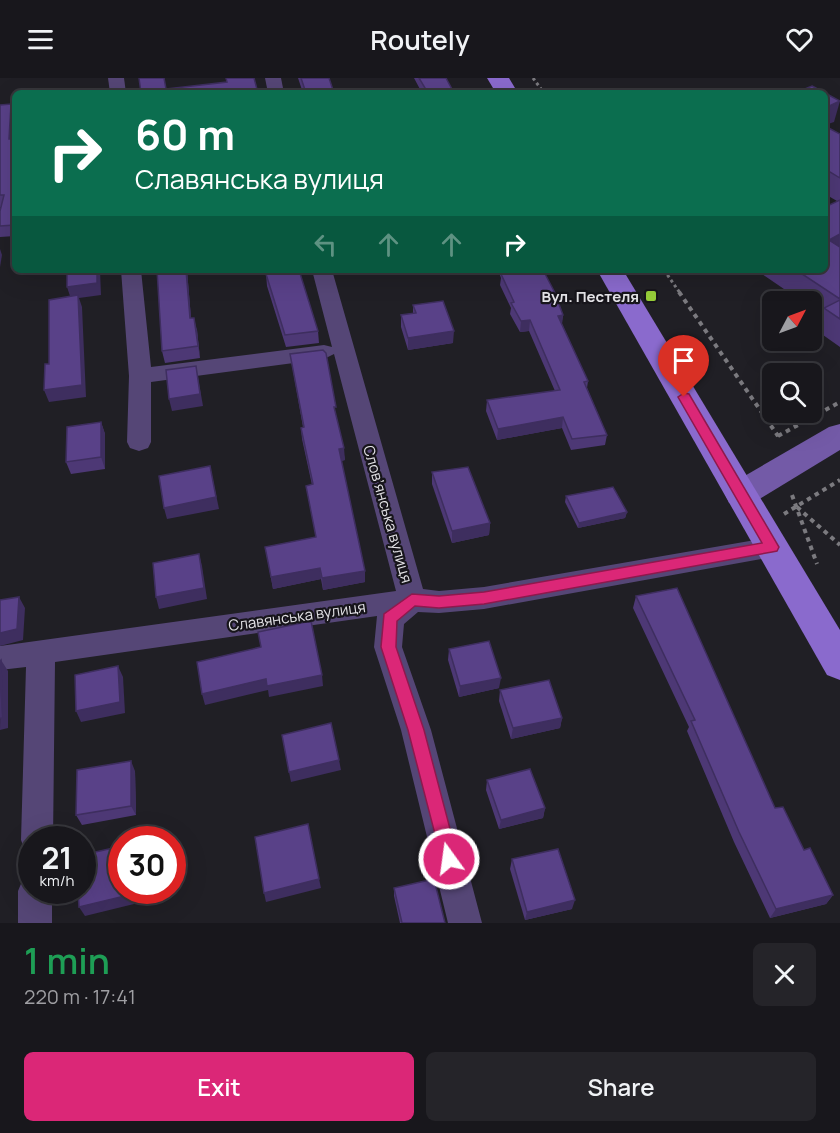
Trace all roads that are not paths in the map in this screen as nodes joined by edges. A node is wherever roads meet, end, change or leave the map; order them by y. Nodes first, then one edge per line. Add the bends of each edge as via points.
1 (131, 273) edge
2 (323, 273) edge
3 (612, 273) edge
4 (342, 350) junction
5 (140, 376) junction
6 (840, 435) edge
7 (139, 442) dead end
8 (741, 494) junction
9 (772, 547) junction
10 (412, 600) junction
11 (41, 652) junction
12 (0, 658) edge
13 (840, 664) edge
14 (37, 826) edge
15 (35, 904) edge
16 (35, 923) edge
17 (465, 923) edge

1 - 5 street
2 - 4 street, Словʼянська вулиця
3 - 8 main road
4 - 5 street
4 - 10 street, Словʼянська вулиця
5 - 7 street
6 - 8 street
8 - 9 main road
9 - 10 street, Славянська вулиця via 484,598
9 - 13 main road
10 - 11 street, Славянська вулиця
10 - 17 street, Словʼянська вулиця via 390,619 388,647 416,730
11 - 12 street, Славянська вулиця
11 - 14 street
15 - 16 street

